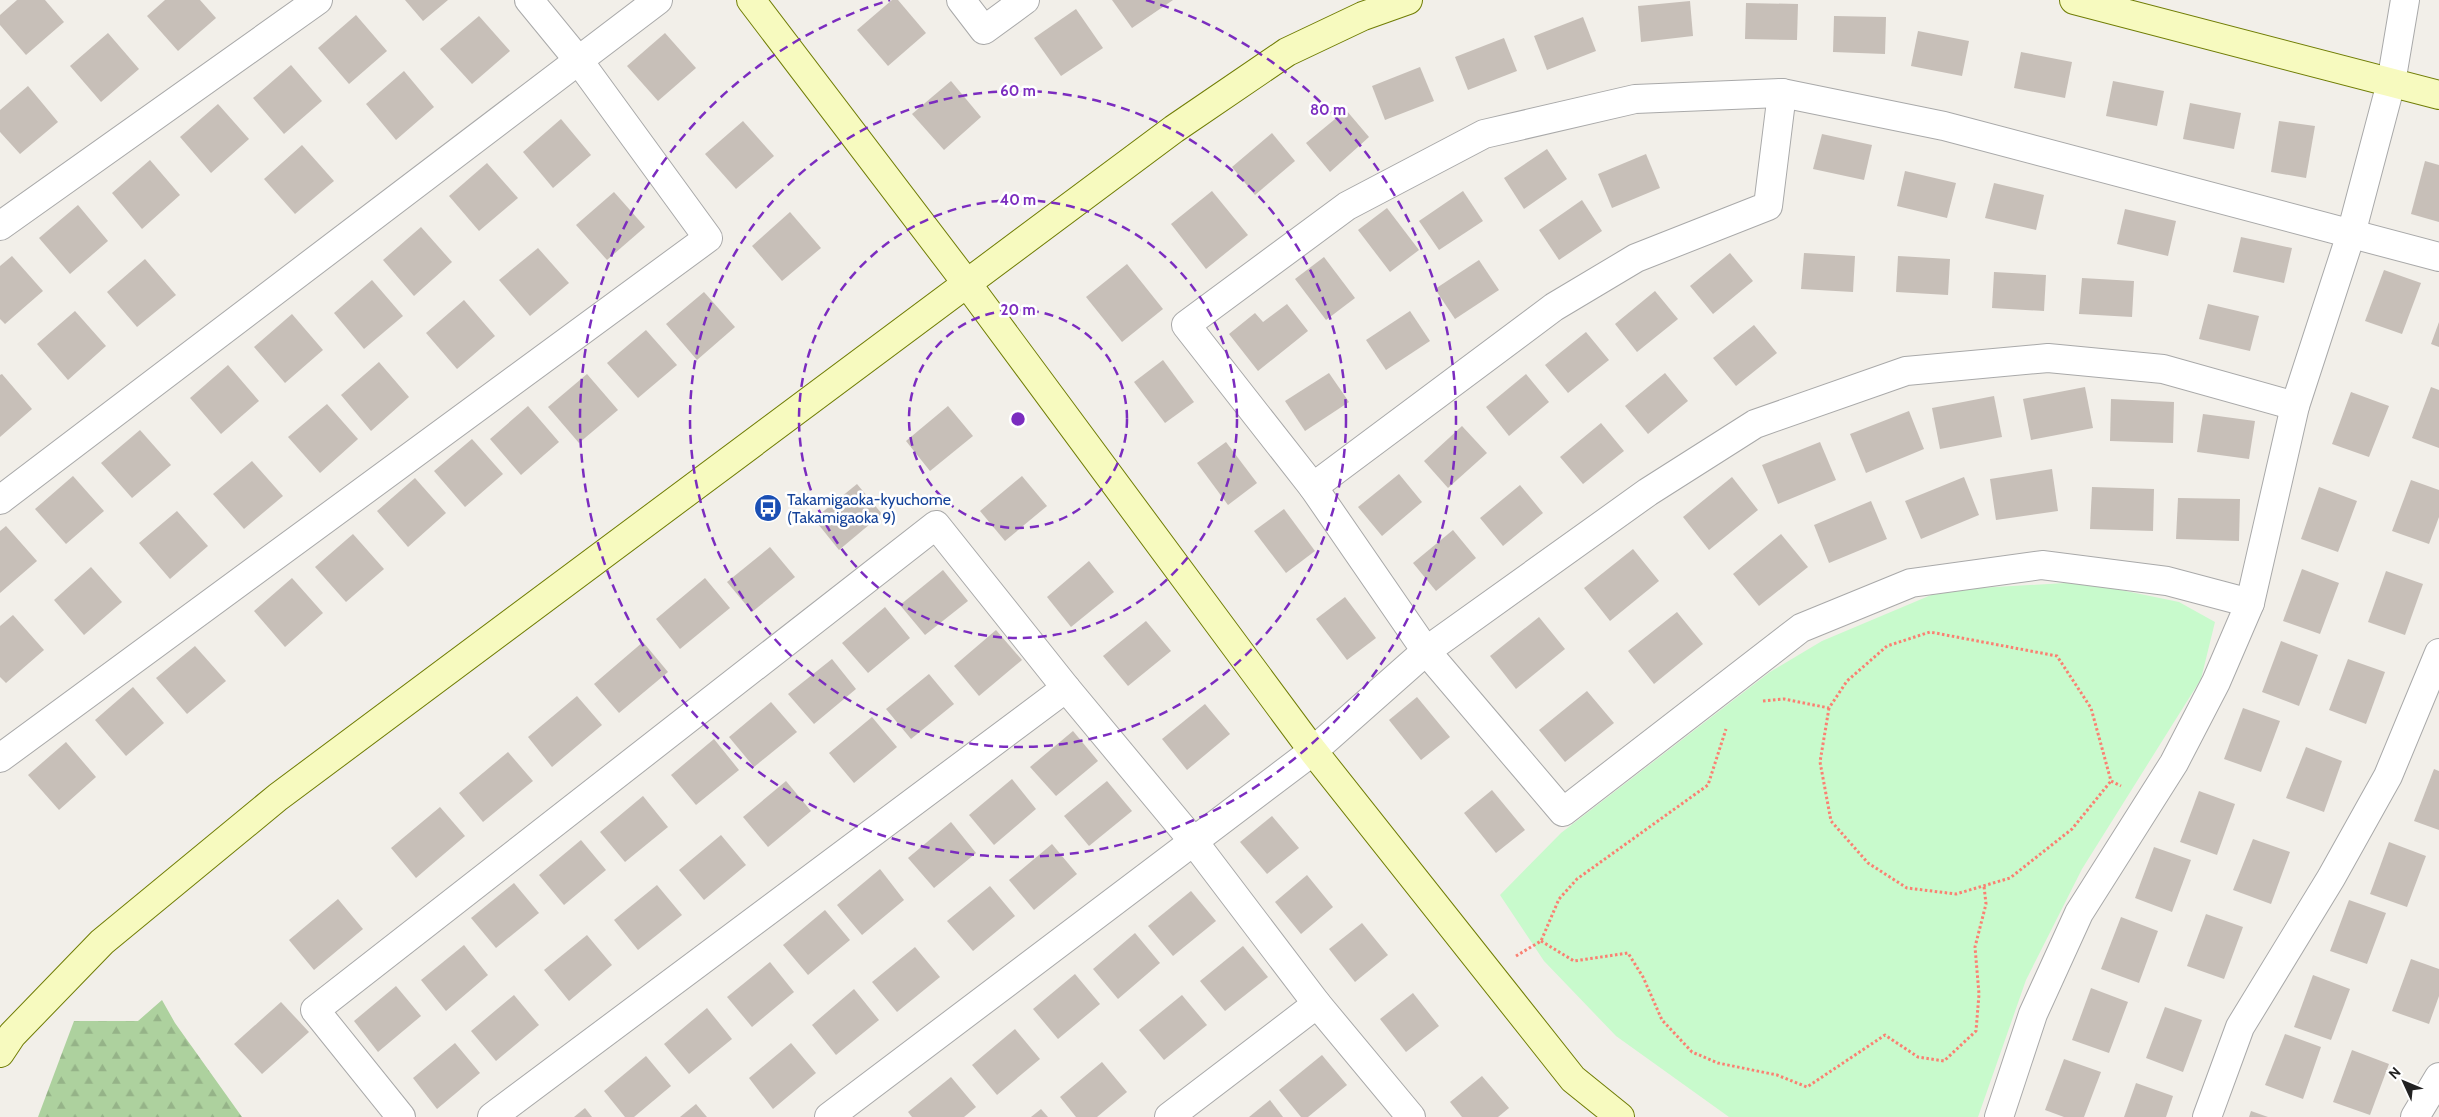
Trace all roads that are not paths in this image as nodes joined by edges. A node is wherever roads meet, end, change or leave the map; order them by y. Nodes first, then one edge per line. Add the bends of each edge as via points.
1 (318, 0) edge
2 (529, 0) edge
3 (658, 0) edge
4 (751, 0) edge
5 (961, 0) edge
6 (1025, 0) edge
7 (1408, 0) edge
8 (2074, 0) edge
9 (2406, 0) edge
10 (579, 61) junction
11 (2391, 83) junction
12 (1782, 93) junction
13 (2439, 96) edge
14 (0, 226) edge
15 (2351, 234) junction
16 (2439, 257) edge
17 (968, 285) junction
18 (2295, 406) junction
19 (1313, 488) junction
20 (0, 500) edge
21 (2250, 603) junction
22 (1426, 651) junction
23 (2439, 653) edge
24 (1066, 688) junction
25 (1313, 751) junction
26 (0, 758) edge
27 (1194, 842) junction
28 (1317, 1004) junction
29 (0, 1053) edge
30 (2439, 1077) edge
31 (401, 1117) edge
32 (492, 1117) edge
33 (830, 1117) edge
34 (1169, 1117) edge
35 (1411, 1117) edge
36 (1620, 1117) edge
37 (1999, 1117) edge
38 (2207, 1117) edge
39 (2414, 1117) edge

1 - 14 street
2 - 10 street
3 - 10 street
4 - 17 street
5 - 6 street via 984,30
7 - 17 street via 1362,16 1287,52 1174,130
8 - 11 street
9 - 11 street
10 - 20 street
10 - 26 street via 708,238
11 - 13 street
11 - 15 street
12 - 15 street via 1944,126
12 - 19 street via 1768,206 1636,258 1554,307
12 - 19 street via 1635,99 1484,134 1347,206 1186,325
15 - 16 street
15 - 18 street
17 - 25 street
17 - 29 street via 278,797 102,942 12,1035
18 - 21 street
18 - 22 street via 2163,369 2048,358 1906,371 1755,424 1648,492
19 - 22 street
21 - 22 street via 2167,581 2042,565 1911,583 1801,628 1563,812
21 - 37 street via 2216,682 2174,763 2079,913 2033,1014
22 - 25 street
23 - 38 street via 2388,776 2331,878 2240,1027
24 - 27 street
24 - 31 street via 936,525 314,1010
24 - 32 street
25 - 27 street
25 - 36 street via 1573,1079
27 - 28 street
27 - 33 street
28 - 34 street
28 - 35 street
30 - 39 street

